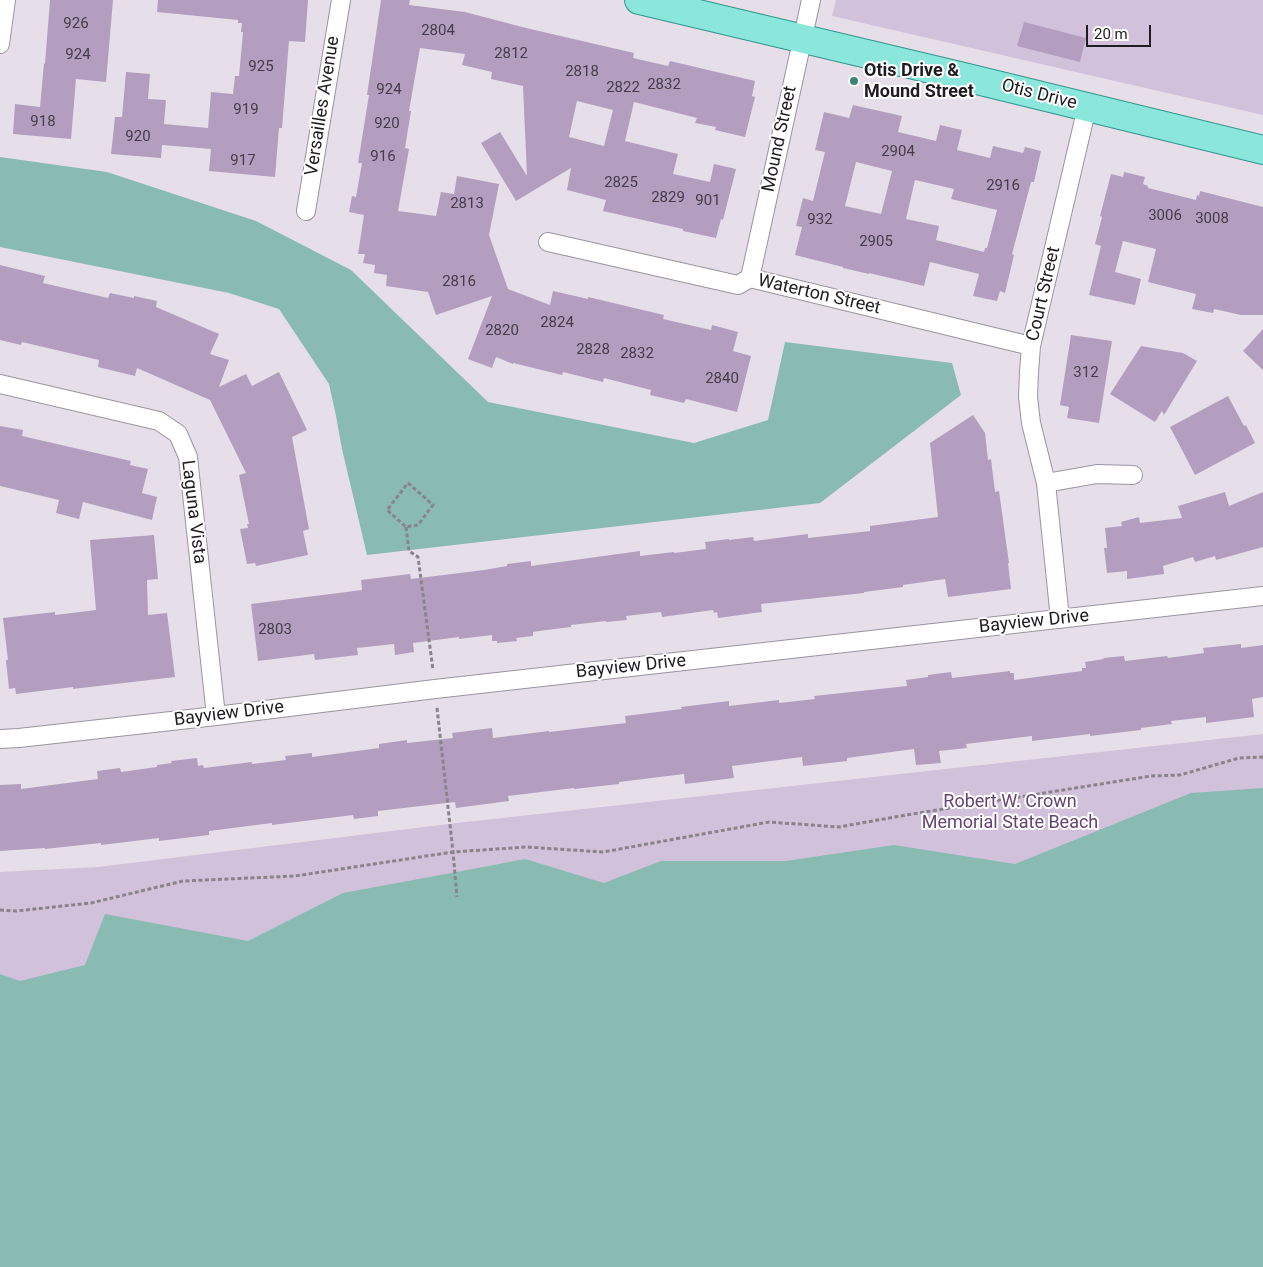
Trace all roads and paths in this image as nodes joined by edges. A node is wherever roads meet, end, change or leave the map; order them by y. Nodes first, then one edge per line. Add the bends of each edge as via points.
1 (6, 0) edge
2 (341, 0) edge
3 (639, 0) edge
4 (811, 0) edge
5 (802, 38) junction
6 (0, 44) edge
7 (1087, 107) junction
8 (1263, 150) edge
9 (306, 211) dead end
10 (548, 242) dead end
11 (750, 278) junction
12 (1031, 346) junction
13 (0, 384) edge
14 (1133, 475) dead end
15 (1046, 483) junction
16 (406, 527) junction
17 (1263, 596) edge
18 (1060, 618) junction
19 (435, 689) junction
20 (216, 716) junction
21 (0, 739) edge
22 (1263, 757) edge
23 (453, 852) junction
24 (457, 896) dead end
25 (0, 910) edge

1 - 6 street
2 - 9 street, Versailles Avenue
3 - 5 main road, Otis Drive
4 - 5 street, Mound Street
5 - 7 main road, Otis Drive
5 - 11 street, Mound Street
7 - 8 main road, Otis Drive
7 - 12 street, Court Street
10 - 11 street, Waterton Street via 738,285
11 - 12 street, Waterton Street
12 - 15 street, Court Street via 1028,397
13 - 20 street, Laguna Vista via 159,421 178,434 188,457
14 - 15 street via 1097,474
15 - 18 street, Court Street
16 - 16 path via 387,510 408,483 433,505 418,525
16 - 19 path via 409,550 418,557
17 - 18 street, Bayview Drive
18 - 19 street, Bayview Drive
19 - 20 street, Bayview Drive
19 - 23 path
20 - 21 street, Bayview Drive
22 - 23 path via 1239,758 1180,774 840,827 769,822 603,852 526,847
23 - 24 path
23 - 25 path via 295,876 183,881 91,903

